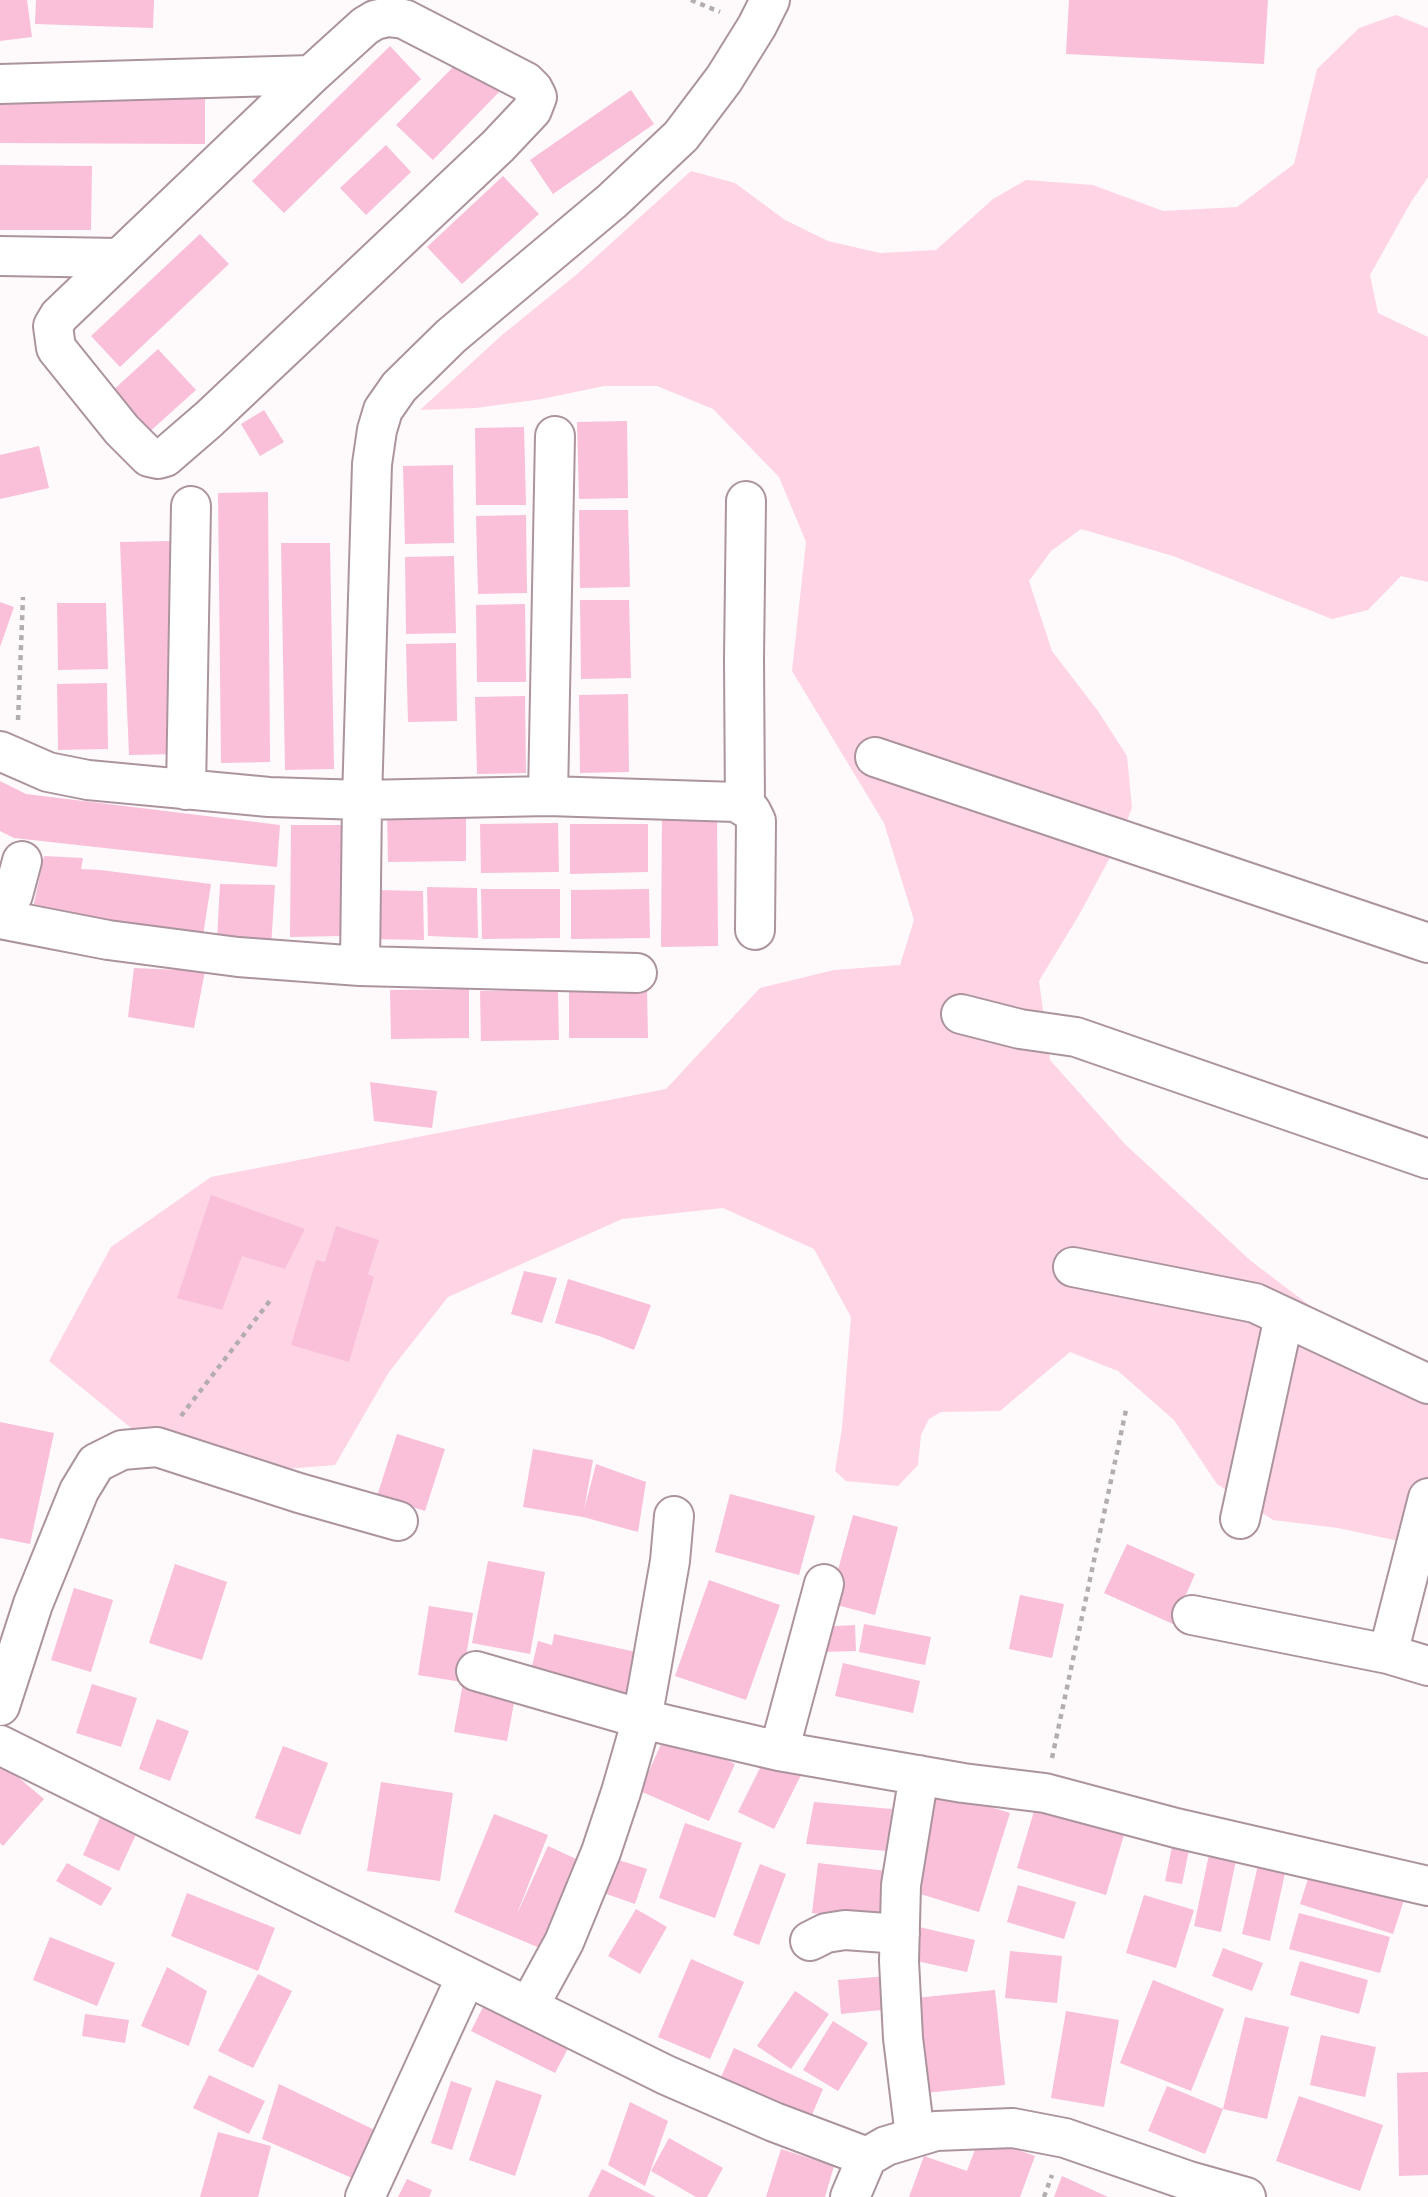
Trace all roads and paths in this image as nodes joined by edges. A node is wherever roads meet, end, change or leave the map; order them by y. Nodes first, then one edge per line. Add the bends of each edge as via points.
1 (770, 0) edge
2 (311, 75) junction
3 (0, 84) edge
4 (0, 256) edge
5 (119, 258) junction
6 (555, 436) dead end
7 (746, 501) dead end
8 (191, 506) dead end
9 (23, 597) dead end
10 (8, 755) edge
11 (875, 757) dead end
12 (186, 790) junction
13 (548, 796) junction
14 (362, 800) junction
15 (746, 807) junction
16 (22, 861) dead end
17 (0, 892) edge
18 (0, 919) edge
19 (755, 930) dead end
20 (1428, 943) edge
21 (360, 966) junction
22 (636, 973) dead end
23 (961, 1014) dead end
24 (1428, 1159) edge
25 (1073, 1267) dead end
26 (272, 1298) dead end
27 (1283, 1317) junction
28 (1428, 1384) edge
29 (1126, 1410) dead end
30 (157, 1447) junction
31 (1428, 1498) edge
32 (674, 1516) dead end
33 (1240, 1519) dead end
34 (398, 1521) dead end
35 (824, 1584) dead end
36 (1192, 1615) dead end
37 (1388, 1654) junction
38 (1428, 1666) edge
39 (476, 1671) dead end
40 (0, 1706) edge
41 (642, 1719) junction
42 (0, 1745) edge
43 (779, 1751) junction
44 (919, 1775) junction
45 (1045, 1793) junction
46 (1428, 1886) edge
47 (900, 1934) junction
48 (810, 1941) dead end
49 (466, 1977) junction
50 (529, 2006) junction
51 (915, 2136) junction
52 (867, 2157) junction
53 (365, 2197) edge
54 (850, 2197) edge
55 (1246, 2197) edge

1 - 14 street via 724,79 681,136 612,201 451,336 399,387 383,410 372,464
2 - 3 street
2 - 5 street
2 - 5 street via 365,26 388,17 404,19 526,82 536,102 498,146 394,246 209,419 158,459 149,457 122,430 54,340 53,326 59,316
4 - 5 street
6 - 13 street
7 - 15 street
8 - 12 street
9 - 10 path
10 - 12 street via 48,772 88,780
11 - 20 street
12 - 14 street
13 - 14 street
13 - 15 street via 721,800
14 - 21 street
15 - 19 street via 756,821
16 - 17 street via 13,895
18 - 21 street via 108,940 238,957
21 - 22 street
23 - 24 street via 1076,1037
25 - 27 street via 1255,1303
26 - 30 path
27 - 28 street
27 - 33 street
29 - 45 path
30 - 34 street
30 - 40 street via 122,1450 96,1464 79,1491 33,1604
31 - 37 street
32 - 41 street
35 - 43 street
36 - 37 street
37 - 38 street
39 - 41 street
41 - 43 street
41 - 50 street via 601,1852 564,1942
42 - 49 street
43 - 44 street
44 - 45 street
44 - 47 street via 901,1885
45 - 46 street
47 - 48 street via 845,1930
47 - 51 street via 903,2038
49 - 50 street
49 - 53 street
50 - 52 street via 666,2075
51 - 52 street
51 - 55 street via 970,2128 1026,2130 1065,2138
52 - 54 street

